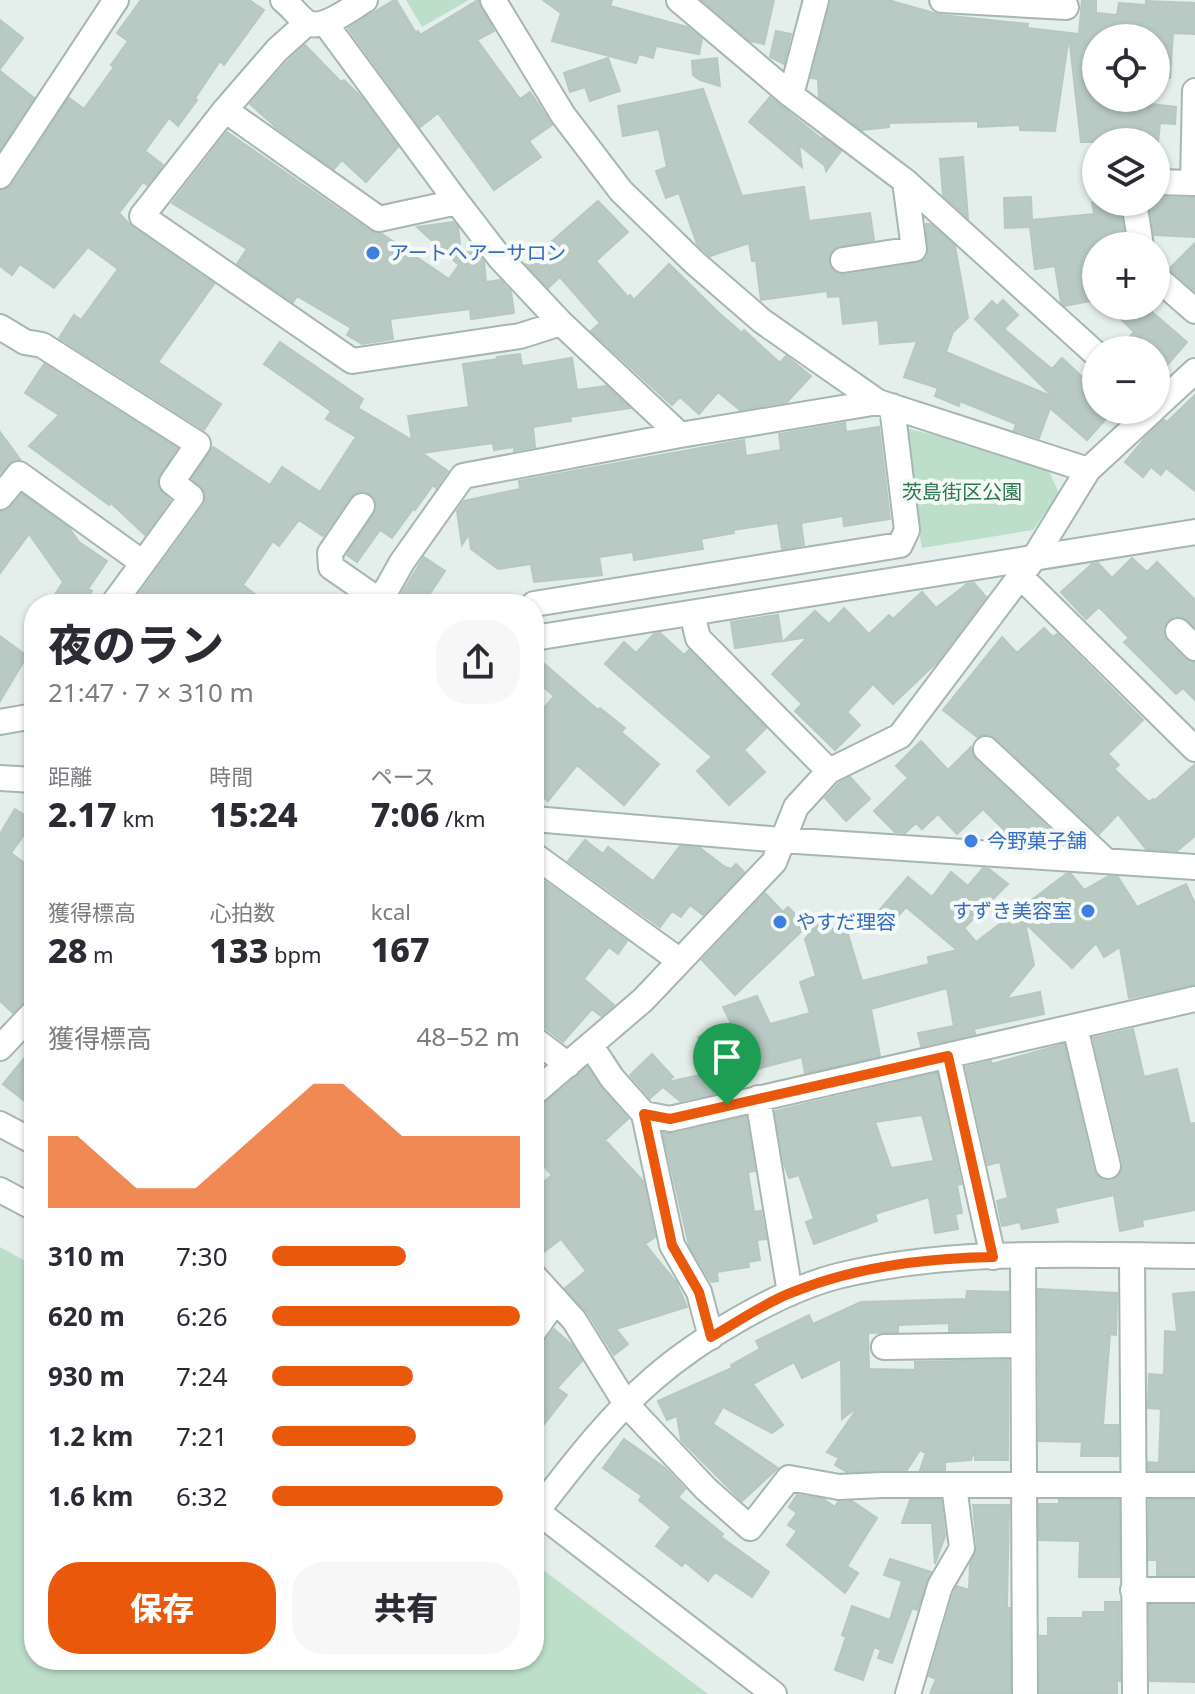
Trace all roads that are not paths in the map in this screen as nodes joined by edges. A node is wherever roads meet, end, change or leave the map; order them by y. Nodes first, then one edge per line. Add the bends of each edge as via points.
1 (116, 0) edge
2 (283, 0) edge
3 (365, 0) edge
4 (493, 0) edge
5 (679, 0) edge
6 (816, 0) edge
7 (942, 0) edge
8 (1031, 2) edge
9 (1066, 7) dead end
10 (316, 23) junction
11 (1195, 91) edge
12 (791, 95) junction
13 (225, 110) junction
14 (0, 176) edge
15 (905, 181) junction
16 (1170, 182) edge
17 (1194, 183) edge
18 (457, 202) junction
19 (843, 260) dead end
20 (1170, 289) edge
21 (1195, 311) edge
22 (561, 323) junction
23 (0, 327) edge
24 (1082, 341) edge
25 (1195, 371) edge
26 (1170, 393) edge
27 (885, 404) junction
28 (1137, 424) edge
29 (680, 435) junction
30 (1088, 470) junction
31 (0, 497) edge
32 (362, 506) dead end
33 (1195, 532) edge
34 (143, 563) junction
35 (1027, 567) junction
36 (120, 594) edge
37 (368, 594) edge
38 (386, 594) edge
39 (544, 602) edge
40 (692, 613) junction
41 (544, 636) edge
42 (24, 718) edge
43 (0, 722) edge
44 (986, 749) dead end
45 (1195, 749) edge
46 (829, 771) junction
47 (0, 778) edge
48 (24, 779) edge
49 (544, 820) edge
50 (782, 840) junction
51 (1105, 860) junction
52 (544, 862) edge
53 (1193, 865) edge
54 (680, 961) junction
55 (1195, 999) edge
56 (24, 1023) edge
57 (1075, 1027) junction
58 (591, 1046) junction
59 (544, 1047) edge
60 (0, 1048) edge
61 (948, 1056) junction
62 (568, 1065) junction
63 (544, 1085) edge
64 (758, 1098) junction
65 (644, 1114) junction
66 (0, 1124) edge
67 (24, 1137) edge
68 (1108, 1166) dead end
69 (0, 1190) edge
70 (24, 1203) edge
71 (1132, 1256) junction
72 (1195, 1256) edge
73 (993, 1257) junction
74 (1023, 1257) junction
75 (544, 1287) edge
76 (790, 1293) junction
77 (556, 1300) junction
78 (544, 1317) edge
79 (711, 1337) junction
80 (1023, 1345) junction
81 (884, 1347) dead end
82 (626, 1404) junction
83 (954, 1485) junction
84 (1132, 1485) junction
85 (1195, 1485) edge
86 (1023, 1486) junction
87 (544, 1501) edge
88 (544, 1516) edge
89 (1133, 1590) junction
90 (1195, 1590) edge
91 (774, 1694) edge
92 (908, 1694) edge
93 (1025, 1694) edge
94 (1135, 1694) edge

1 - 14 street
2 - 10 street
3 - 10 street
4 - 27 street via 563,115 621,191 762,321
5 - 12 street
6 - 12 street
7 - 8 street
8 - 9 street
10 - 13 street via 277,50
10 - 18 street
11 - 17 street
12 - 15 street
13 - 18 street via 379,219
13 - 22 street via 142,216 352,361 520,336
15 - 19 street via 914,249
15 - 24 street
16 - 17 street
18 - 22 street
20 - 21 street
22 - 29 street
23 - 34 street via 42,345 198,444 172,482 191,497
25 - 26 street
27 - 29 street
27 - 30 street
27 - 39 street via 907,530 900,545
28 - 30 street
29 - 38 street via 463,476
30 - 35 street
31 - 34 street via 19,474
32 - 37 street via 330,553 331,567
33 - 35 street
34 - 36 street
35 - 40 street
35 - 45 street
35 - 46 street via 900,736
40 - 41 street
40 - 46 street via 698,638
42 - 43 street
44 - 51 street
46 - 50 street via 796,807
47 - 48 street
49 - 50 street
50 - 51 street
50 - 54 street via 774,862
51 - 53 street
52 - 54 street
54 - 58 street
55 - 57 street
56 - 60 street
57 - 61 street
57 - 68 street
58 - 62 street
58 - 65 street
59 - 62 street
61 - 64 street
61 - 73 street
62 - 63 street
64 - 65 street via 670,1119
64 - 76 street
65 - 79 street via 672,1245 699,1292
66 - 67 street
69 - 70 street
71 - 72 street
71 - 74 street
71 - 84 street
73 - 74 street
73 - 76 street via 948,1258 837,1277
74 - 80 street
75 - 77 street
76 - 79 street
77 - 78 street
77 - 82 street
79 - 82 street
80 - 81 street
80 - 86 street
82 - 83 street via 750,1528 789,1478 839,1487
82 - 87 street
83 - 86 street
83 - 92 street via 962,1548 940,1586
84 - 85 street
84 - 86 street
84 - 89 street
86 - 93 street
88 - 91 street
89 - 90 street
89 - 94 street

